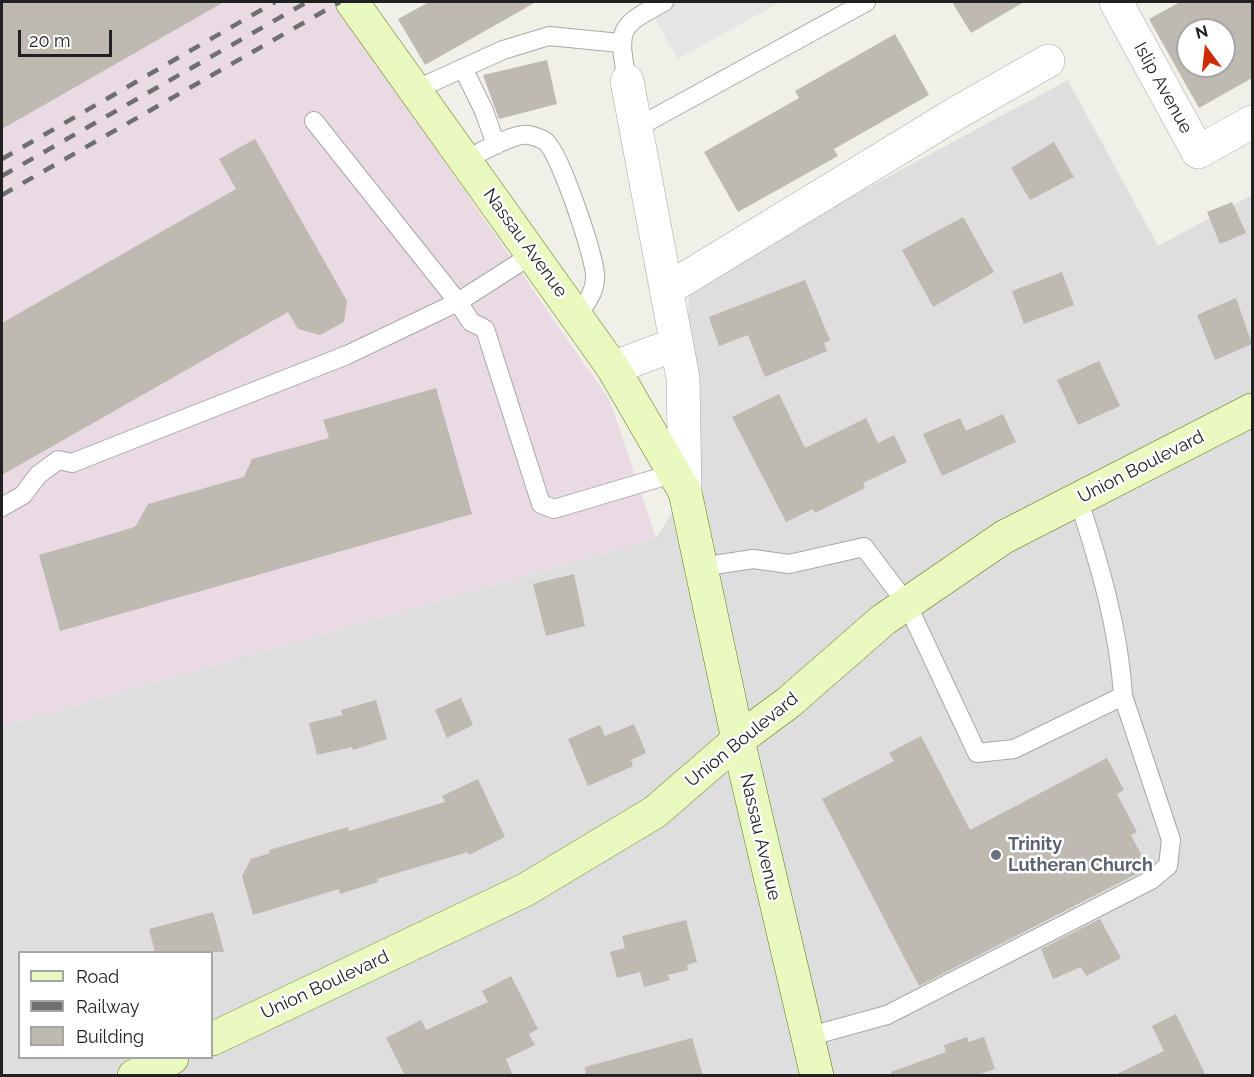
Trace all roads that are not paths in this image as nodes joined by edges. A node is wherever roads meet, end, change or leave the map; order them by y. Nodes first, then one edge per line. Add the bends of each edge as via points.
1 (352, 2) edge
2 (661, 2) edge
3 (866, 2) edge
4 (1116, 2) edge
5 (620, 43) junction
6 (1048, 61) dead end
7 (463, 68) junction
8 (627, 81) joint
9 (415, 90) junction
10 (314, 121) dead end
11 (1252, 122) edge
12 (636, 128) junction
13 (496, 145) junction
14 (465, 160) junction
15 (533, 254) junction
16 (666, 290) junction
17 (458, 302) junction
18 (577, 316) junction
19 (676, 344) junction
20 (613, 368) junction
21 (1252, 410) edge
22 (680, 483) junction
23 (1078, 498) junction
24 (2, 507) edge
25 (700, 567) junction
26 (907, 604) junction
27 (1123, 696) junction
28 (738, 740) junction
29 (807, 1037) junction
30 (213, 1039) edge
31 (170, 1059) edge
32 (134, 1076) edge
33 (817, 1076) edge

1 - 9 main road, Nassau Avenue
2 - 5 lane via 631,19
3 - 12 lane
4 - 11 street, Islip Avenue via 1198,152
5 - 7 lane via 549,36
5 - 8 lane
6 - 16 street
7 - 9 lane
7 - 13 lane
8 - 12 street, Nassau Avenue
9 - 14 main road, Nassau Avenue
10 - 17 lane
12 - 16 street, Nassau Avenue
13 - 14 lane
13 - 18 lane via 527,135 546,141 556,158 588,242 595,275 593,292
14 - 15 main road, Nassau Avenue
15 - 17 lane
15 - 18 main road, Nassau Avenue
16 - 19 street, Nassau Avenue
17 - 22 lane via 471,322 485,329 541,504 554,509
17 - 24 lane via 336,359 72,463 58,460 38,475 23,495
18 - 20 main road, Nassau Avenue
19 - 20 street
19 - 22 street, Nassau Avenue via 683,378
20 - 22 main road, Nassau Avenue
21 - 23 main road, Union Boulevard
22 - 25 main road, Nassau Avenue
23 - 26 main road, Union Boulevard via 1004,537
23 - 27 lane via 1102,572
25 - 26 lane via 753,559 789,564 864,547
25 - 28 main road, Nassau Avenue
26 - 27 lane via 977,753 1014,749
26 - 28 main road, Union Boulevard
27 - 29 lane via 1171,840 1168,866 1151,880 887,1015
28 - 29 main road, Nassau Avenue
28 - 30 main road, Union Boulevard via 655,812 525,890
29 - 33 main road, Nassau Avenue
31 - 32 main road

